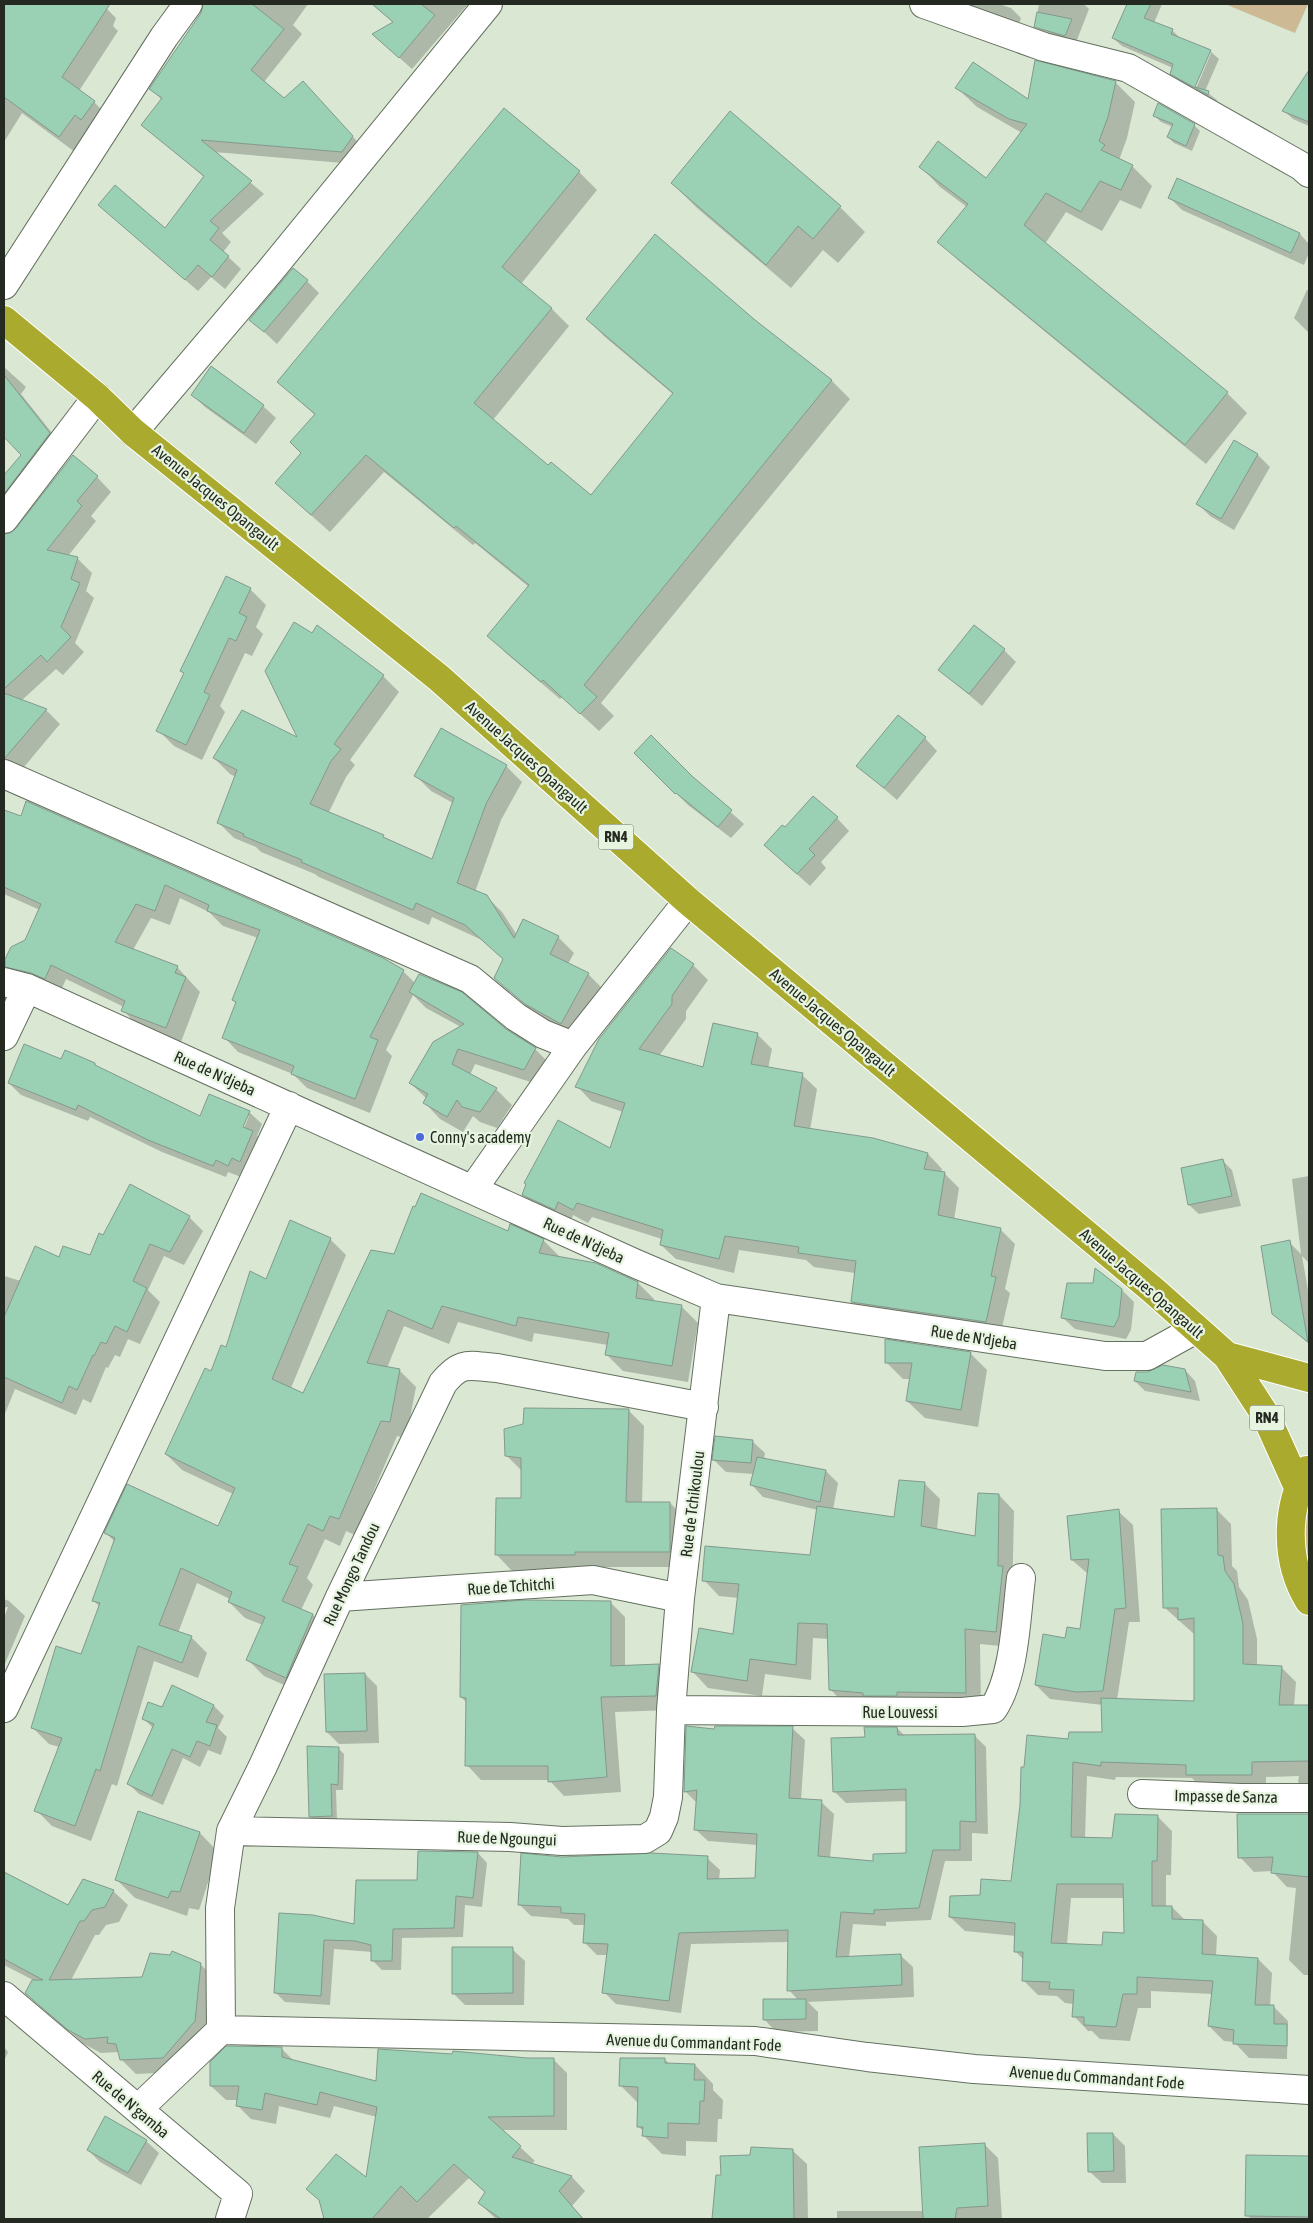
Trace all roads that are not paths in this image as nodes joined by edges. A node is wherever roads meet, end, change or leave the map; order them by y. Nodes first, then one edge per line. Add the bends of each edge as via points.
1 (188, 4) edge
2 (488, 4) edge
3 (924, 4) edge
4 (1309, 173) edge
5 (4, 285) edge
6 (4, 320) edge
7 (97, 397) junction
8 (133, 432) junction
9 (4, 519) edge
10 (4, 774) edge
11 (688, 901) junction
12 (15, 985) edge
13 (4, 1036) edge
14 (573, 1046) junction
15 (289, 1106) junction
16 (473, 1189) junction
17 (716, 1298) junction
18 (1196, 1329) junction
19 (1227, 1356) junction
20 (1309, 1378) edge
21 (704, 1407) junction
22 (1304, 1476) edge
23 (1021, 1578) dead end
24 (340, 1597) junction
25 (680, 1598) junction
26 (1309, 1601) edge
27 (4, 1708) edge
28 (671, 1710) junction
29 (1142, 1794) dead end
30 (1309, 1798) edge
31 (231, 1831) junction
32 (4, 1996) edge
33 (221, 2030) junction
34 (1309, 2090) edge
35 (138, 2109) junction
36 (230, 2219) edge

1 - 5 street
2 - 8 street via 270,271
3 - 4 street via 1044,47 1128,68
6 - 7 highway, Avenue Jacques Opangault / RN4
7 - 8 highway, Avenue Jacques Opangault / RN4
7 - 9 street
8 - 11 highway, Avenue Jacques Opangault / RN4 via 439,678
10 - 14 street via 470,979 516,1018
11 - 14 street
11 - 18 highway, Avenue Jacques Opangault / RN4
12 - 13 street
12 - 15 street, Rue de N'djeba
14 - 16 street
15 - 16 street, Rue de N'djeba
15 - 27 street
16 - 17 street, Rue de N'djeba
17 - 18 street, Rue de N'djeba via 1105,1356 1147,1356
17 - 21 street, Rue de Tchikoulou
18 - 19 highway, Avenue Jacques Opangault / RN4
19 - 20 highway, RN4
19 - 22 highway, RN4
21 - 24 street, Rue Mongo Tandou via 497,1368 469,1366 455,1369 443,1383
21 - 25 street, Rue de Tchikoulou
22 - 26 highway, RN4 via 1289,1536 1299,1584
23 - 28 street, Rue Louvessi via 1008,1672 1002,1695 992,1709 962,1712
24 - 25 street, Rue de Tchitchi via 593,1580
24 - 31 street, Rue Mongo Tandou
25 - 28 street, Rue de Tchikoulou
28 - 31 street, Rue de Ngoungui via 668,1797 658,1831 646,1839 562,1841
29 - 30 street, Impasse de Sanza
31 - 33 street, Rue Mongo Tandou via 220,1908
32 - 35 street, Rue de N'gamba
33 - 34 street, Avenue du Commandant Fode via 756,2041 974,2069
33 - 35 street
35 - 36 street, Rue de N'gamba via 238,2194

